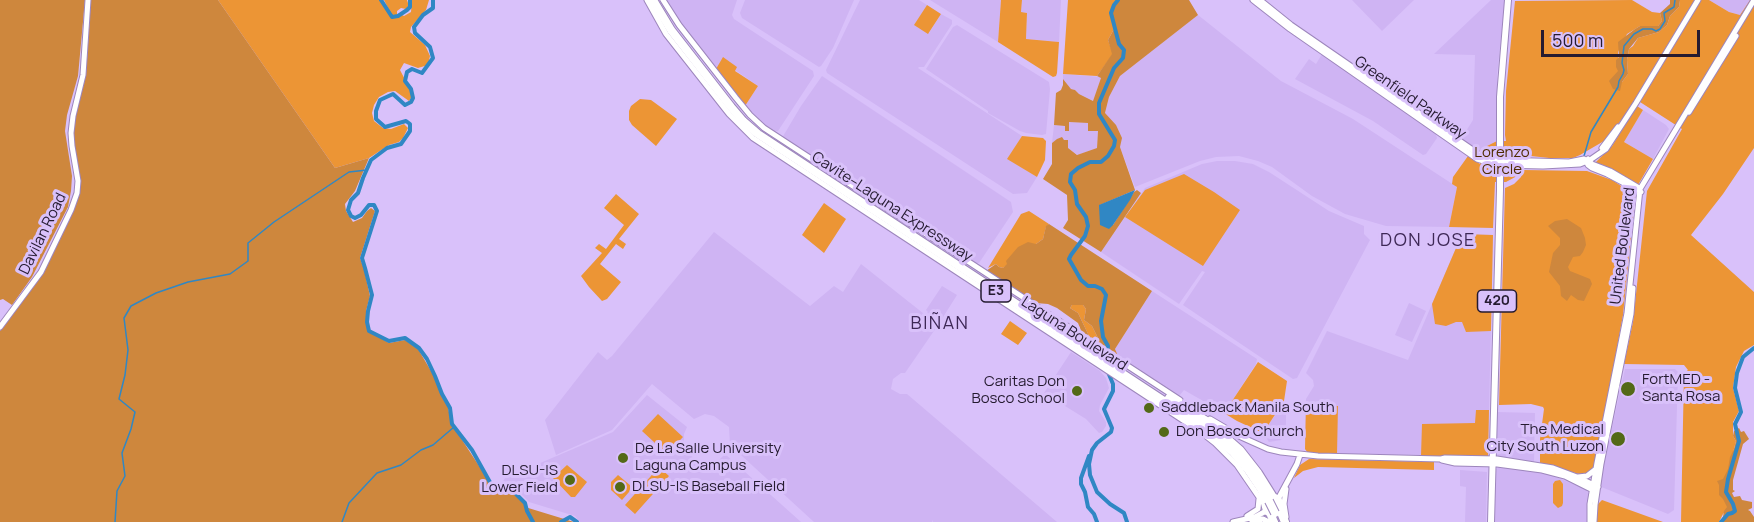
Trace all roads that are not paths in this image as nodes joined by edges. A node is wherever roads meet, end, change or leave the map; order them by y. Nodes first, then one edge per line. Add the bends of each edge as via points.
1 (88, 0) edge
2 (647, 0) edge
3 (653, 0) edge
4 (658, 0) edge
5 (663, 0) edge
6 (1253, 0) edge
7 (1260, 0) edge
8 (1508, 0) edge
9 (1698, 0) edge
10 (1754, 0) edge
11 (1754, 6) edge
12 (1588, 160) junction
13 (1499, 163) junction
14 (1640, 191) junction
15 (881, 214) junction
16 (891, 218) junction
17 (0, 327) edge
18 (1104, 357) junction
19 (1217, 424) junction
20 (1300, 455) junction
21 (1318, 456) junction
22 (1493, 462) junction
23 (1297, 464) junction
24 (1597, 468) junction
25 (1553, 470) junction
26 (1577, 477) junction
27 (1285, 488) junction
28 (1595, 488) junction
29 (1256, 492) junction
30 (1276, 513) edge
31 (1234, 522) edge
32 (1491, 522) edge
33 (1592, 522) edge

1 - 17 main road, Davilan Road via 83,75 71,133 77,193 41,272
2 - 18 main road, Laguna Boulevard via 681,52 753,138
3 - 15 highway, Cavite–Laguna Expressway / E3 via 671,30 747,126
4 - 15 highway, Cavite–Laguna Expressway / E3 via 674,28 750,123
5 - 16 main road via 687,36 758,123
6 - 13 main road, Greenfield Parkway via 1290,30 1477,159
7 - 13 main road, Greenfield Parkway via 1448,135
8 - 13 main road, 420
9 - 12 main road via 1606,149
10 - 14 main road, United Boulevard
11 - 14 main road, United Boulevard
12 - 13 main road, Greenfield Parkway
12 - 14 main road
13 - 22 main road, 420
14 - 24 main road, United Boulevard via 1627,313
14 - 28 main road, United Boulevard via 1631,314
15 - 16 highway, Cavite–Laguna Expressway / E3
16 - 18 highway, Cavite–Laguna Expressway / E3
18 - 19 main road, Laguna Boulevard
18 - 29 main road, Laguna Boulevard via 1119,379 1208,437 1237,465
18 - 30 highway, Cavite–Laguna Expressway / E3 via 1226,445 1250,471
19 - 20 main road, Laguna Boulevard via 1268,449
19 - 30 main road, Laguna Boulevard via 1251,459
20 - 21 main road, Laguna Boulevard
20 - 23 main road
21 - 22 main road, Laguna Boulevard
21 - 23 main road
22 - 25 main road, Laguna Boulevard
22 - 32 main road, 420
23 - 27 main road
24 - 26 main road via 1587,476
24 - 28 main road, United Boulevard
25 - 26 main road, Laguna Boulevard
25 - 28 main road, Laguna Boulevard
26 - 28 main road, Laguna Boulevard
27 - 30 main road
27 - 30 main road via 1284,504
28 - 33 main road, United Boulevard via 1590,504
29 - 30 main road, Laguna Boulevard
29 - 31 main road via 1258,509
30 - 31 main road
30 - 31 main road via 1251,522

